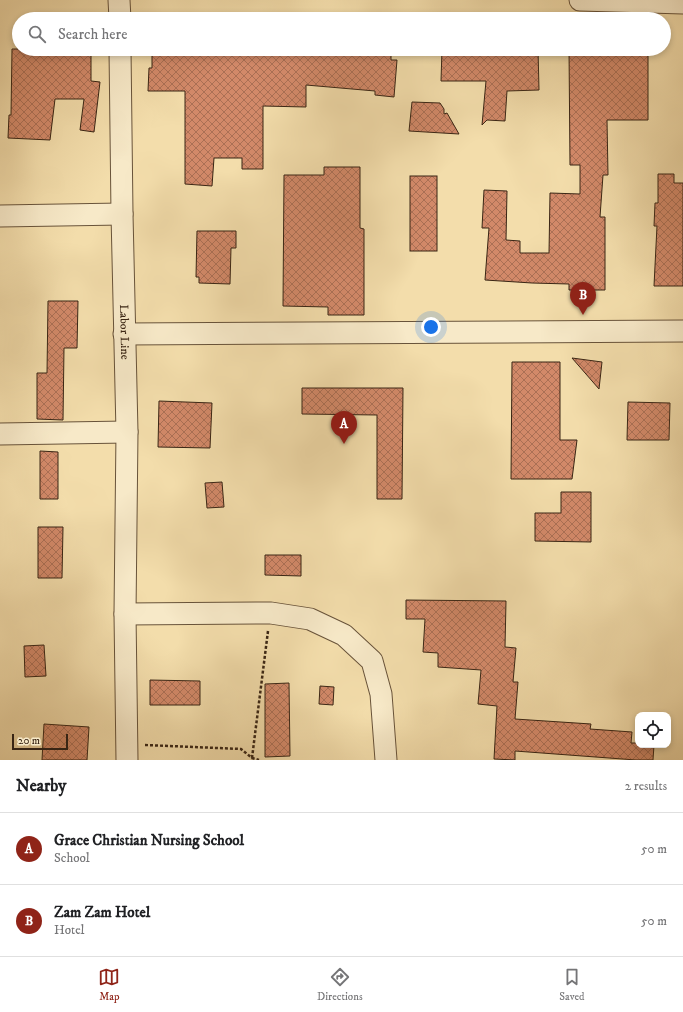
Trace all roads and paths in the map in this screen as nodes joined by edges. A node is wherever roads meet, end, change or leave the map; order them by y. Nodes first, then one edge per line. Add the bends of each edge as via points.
1 (120, 0) edge
2 (580, 0) edge
3 (586, 0) edge
4 (683, 3) edge
5 (120, 12) edge
6 (120, 56) edge
7 (122, 214) junction
8 (0, 216) edge
9 (683, 331) edge
10 (124, 334) junction
11 (127, 432) junction
12 (0, 434) edge
13 (125, 614) junction
14 (271, 614) junction
15 (127, 752) edge
16 (252, 758) junction
17 (259, 760) edge
18 (386, 760) edge

1 - 5 street
2 - 3 street
3 - 4 street
6 - 7 street, Labor Line
7 - 8 street
7 - 10 street, Labor Line
9 - 10 street
10 - 11 street, Labor Line
11 - 12 street
11 - 13 street, Labor Line
13 - 14 street
13 - 15 street, Labor Line
14 - 16 path
14 - 18 street via 310,619 344,635 372,661 381,694
15 - 16 path via 241,749
16 - 17 path

